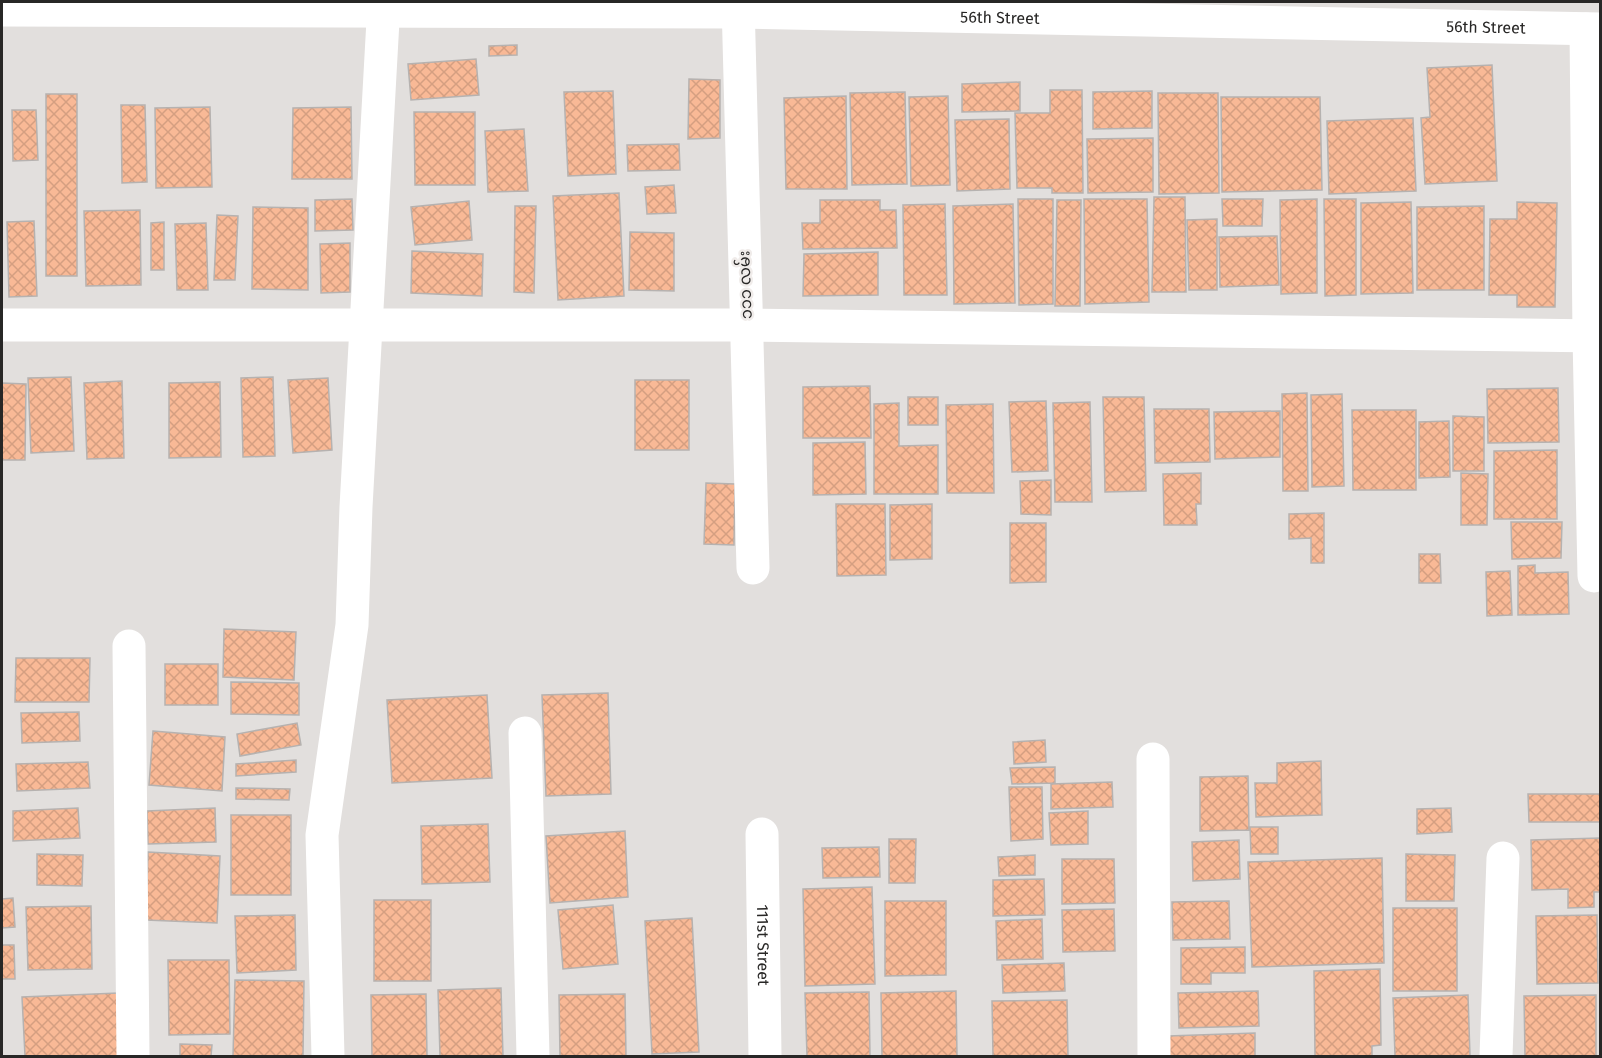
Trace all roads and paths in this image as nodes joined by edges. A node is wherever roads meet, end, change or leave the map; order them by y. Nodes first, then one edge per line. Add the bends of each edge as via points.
1 (384, 6) edge
2 (737, 7) edge
3 (2, 10) edge
4 (1593, 29) edge
5 (2, 325) edge
6 (367, 325) junction
7 (746, 325) junction
8 (1594, 336) edge
9 (753, 568) dead end
10 (1594, 576) dead end
11 (129, 646) dead end
12 (525, 733) dead end
13 (1153, 759) dead end
14 (762, 834) dead end
15 (1503, 858) dead end
16 (133, 1056) edge
17 (328, 1056) edge
18 (533, 1056) edge
19 (765, 1056) edge
20 (1154, 1056) edge
21 (1496, 1056) edge

1 - 2 street, 56th Street
1 - 3 street, 56th Street
1 - 6 street
2 - 4 street, 56th Street
2 - 7 street, ၁၁၁ လမ်း
4 - 8 street
5 - 6 street
6 - 7 street
6 - 17 street via 352,625 322,835
7 - 8 street
7 - 9 street, ၁၁၁ လမ်း
8 - 10 street
11 - 16 street
12 - 18 street
13 - 20 street
14 - 19 street, 111st Street
15 - 21 street

